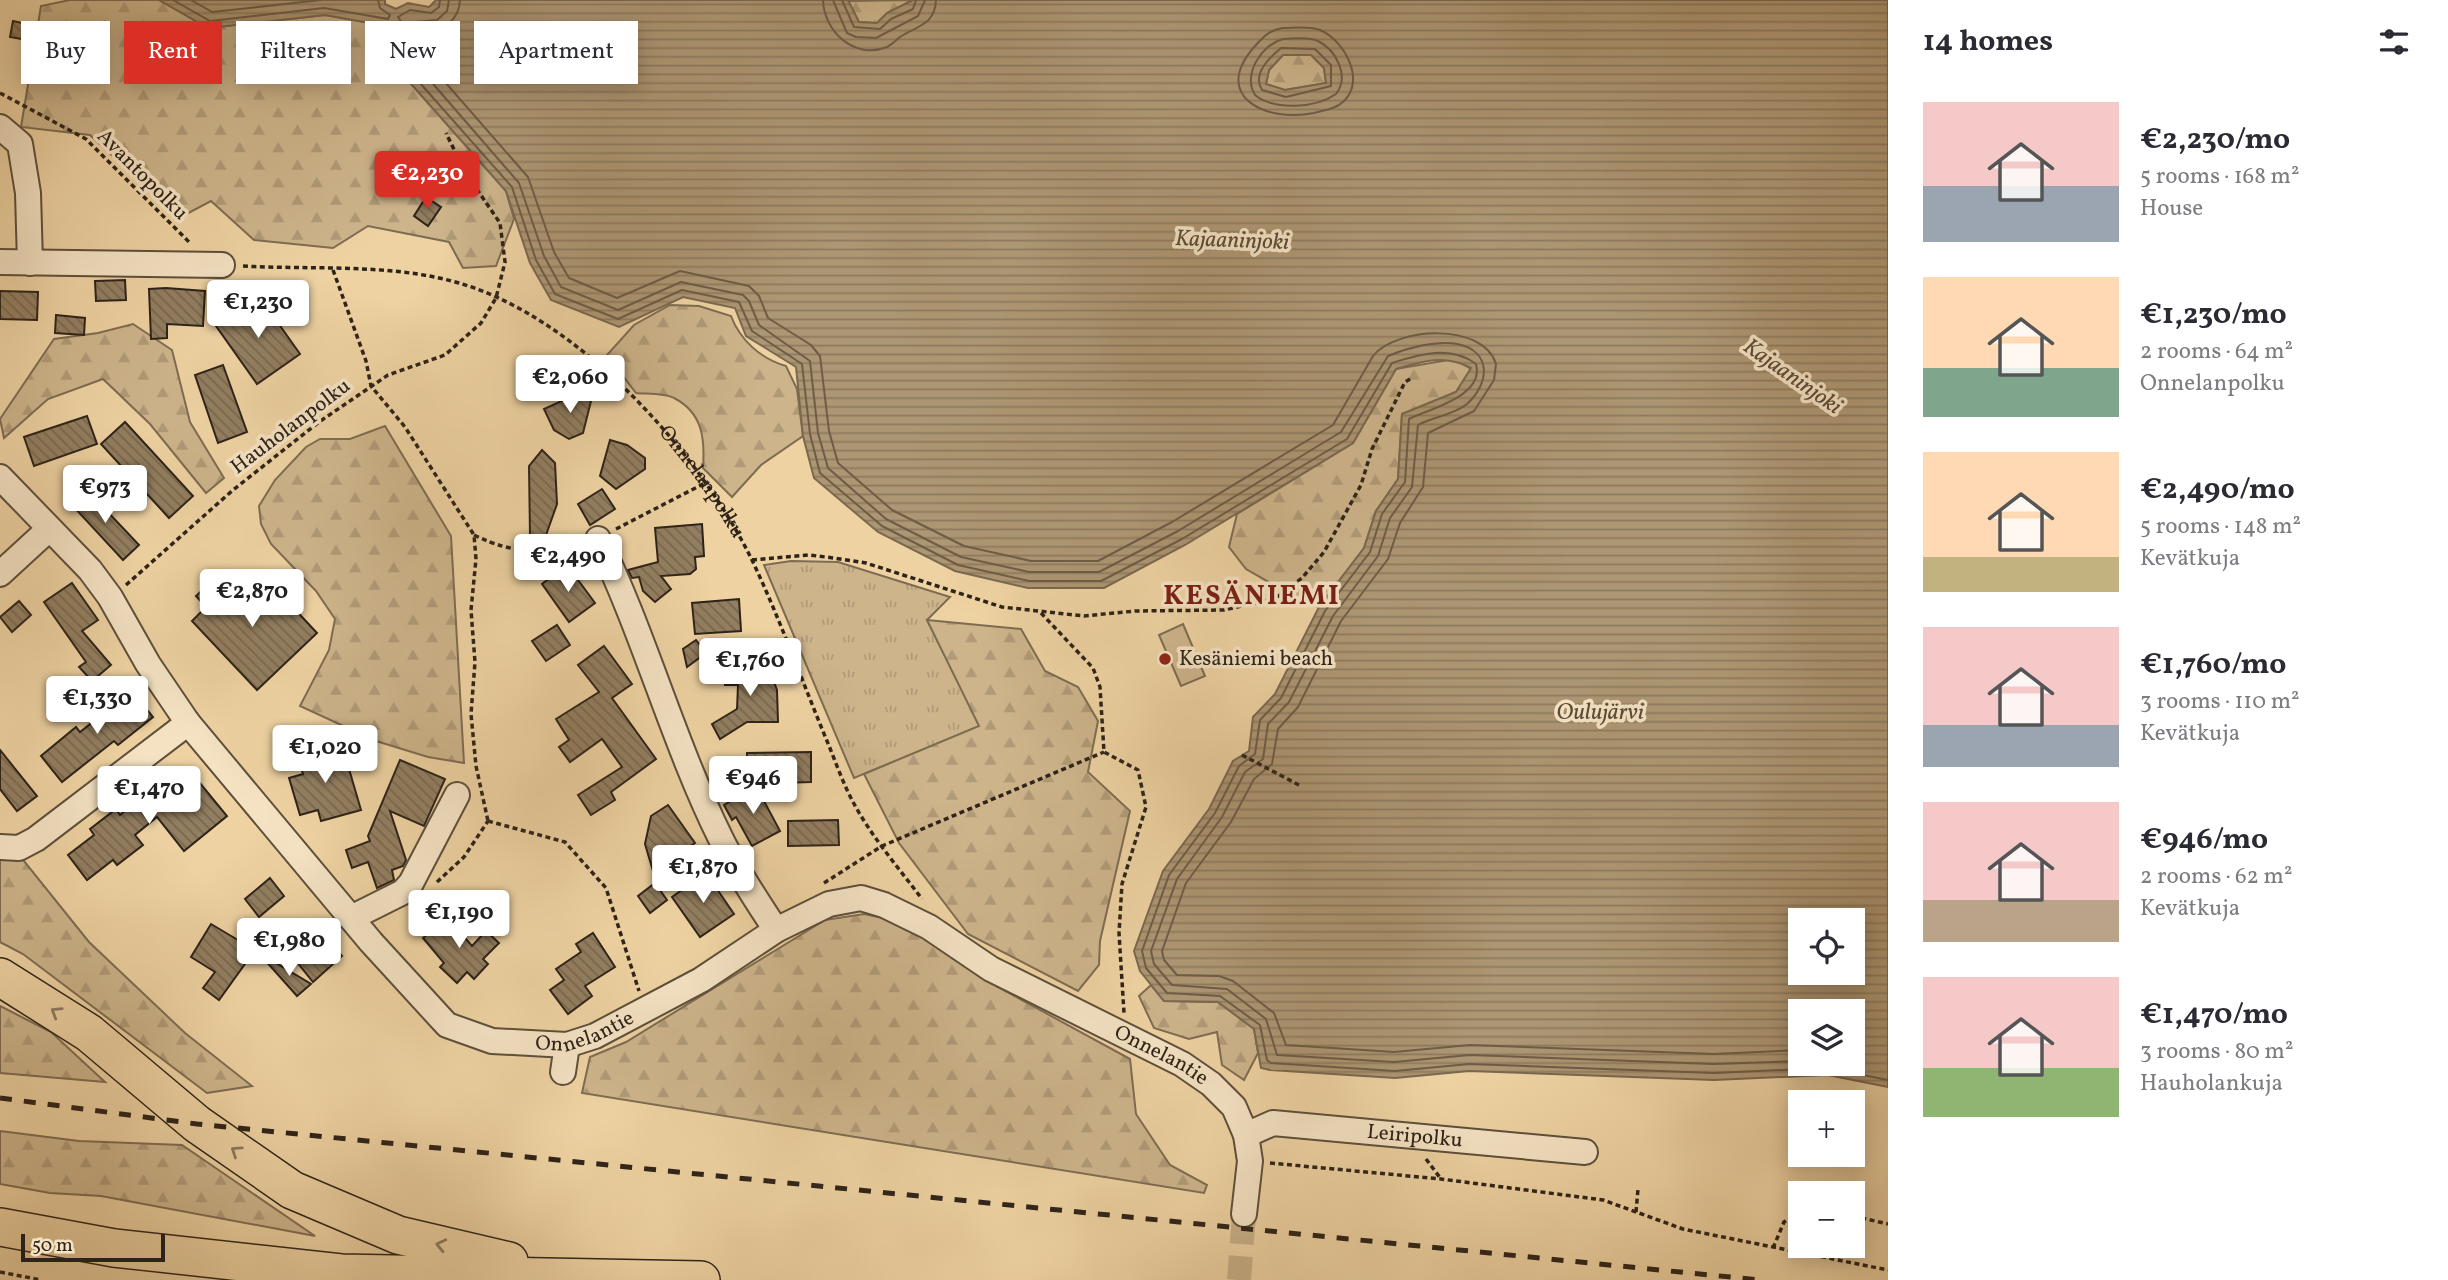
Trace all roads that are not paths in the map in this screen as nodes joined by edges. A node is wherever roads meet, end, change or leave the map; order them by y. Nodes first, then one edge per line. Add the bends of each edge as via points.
1 (0, 127) edge
2 (0, 262) edge
3 (30, 263) junction
4 (222, 265) road end
5 (0, 477) edge
6 (50, 528) junction
7 (598, 539) dead end
8 (0, 574) edge
9 (188, 723) junction
10 (457, 795) dead end
11 (0, 847) edge
12 (351, 918) junction
13 (776, 930) junction
14 (0, 977) edge
15 (567, 1045) junction
16 (563, 1072) dead end
17 (1246, 1135) junction
18 (1585, 1152) dead end
19 (1244, 1214) tunnel mouth
20 (1, 1228) edge
21 (579, 1277) junction
22 (701, 1280) edge

1 - 3 street via 20,144 28,193
2 - 3 street
3 - 4 street
5 - 6 street, Onnelantie
6 - 8 street
6 - 9 street, Onnelantie via 110,597
7 - 13 street via 716,829
9 - 11 street via 36,839 19,848
9 - 12 street, Onnelantie
10 - 12 street via 411,883 403,892
12 - 15 street, Onnelantie via 402,991 447,1026 525,1045
13 - 15 street, Onnelantie via 701,980 595,1036
13 - 17 street, Onnelantie via 829,904 860,898 884,905 929,926 991,969 1182,1064 1234,1107
21 -> 14 highway via 398,1235 292,1190 197,1124 89,1033
15 - 16 street
17 - 18 street, Leiripolku via 1273,1123
17 - 19 street, Onnelantie via 1251,1161
20 - 21 highway via 114,1248 341,1273
21 - 22 highway

